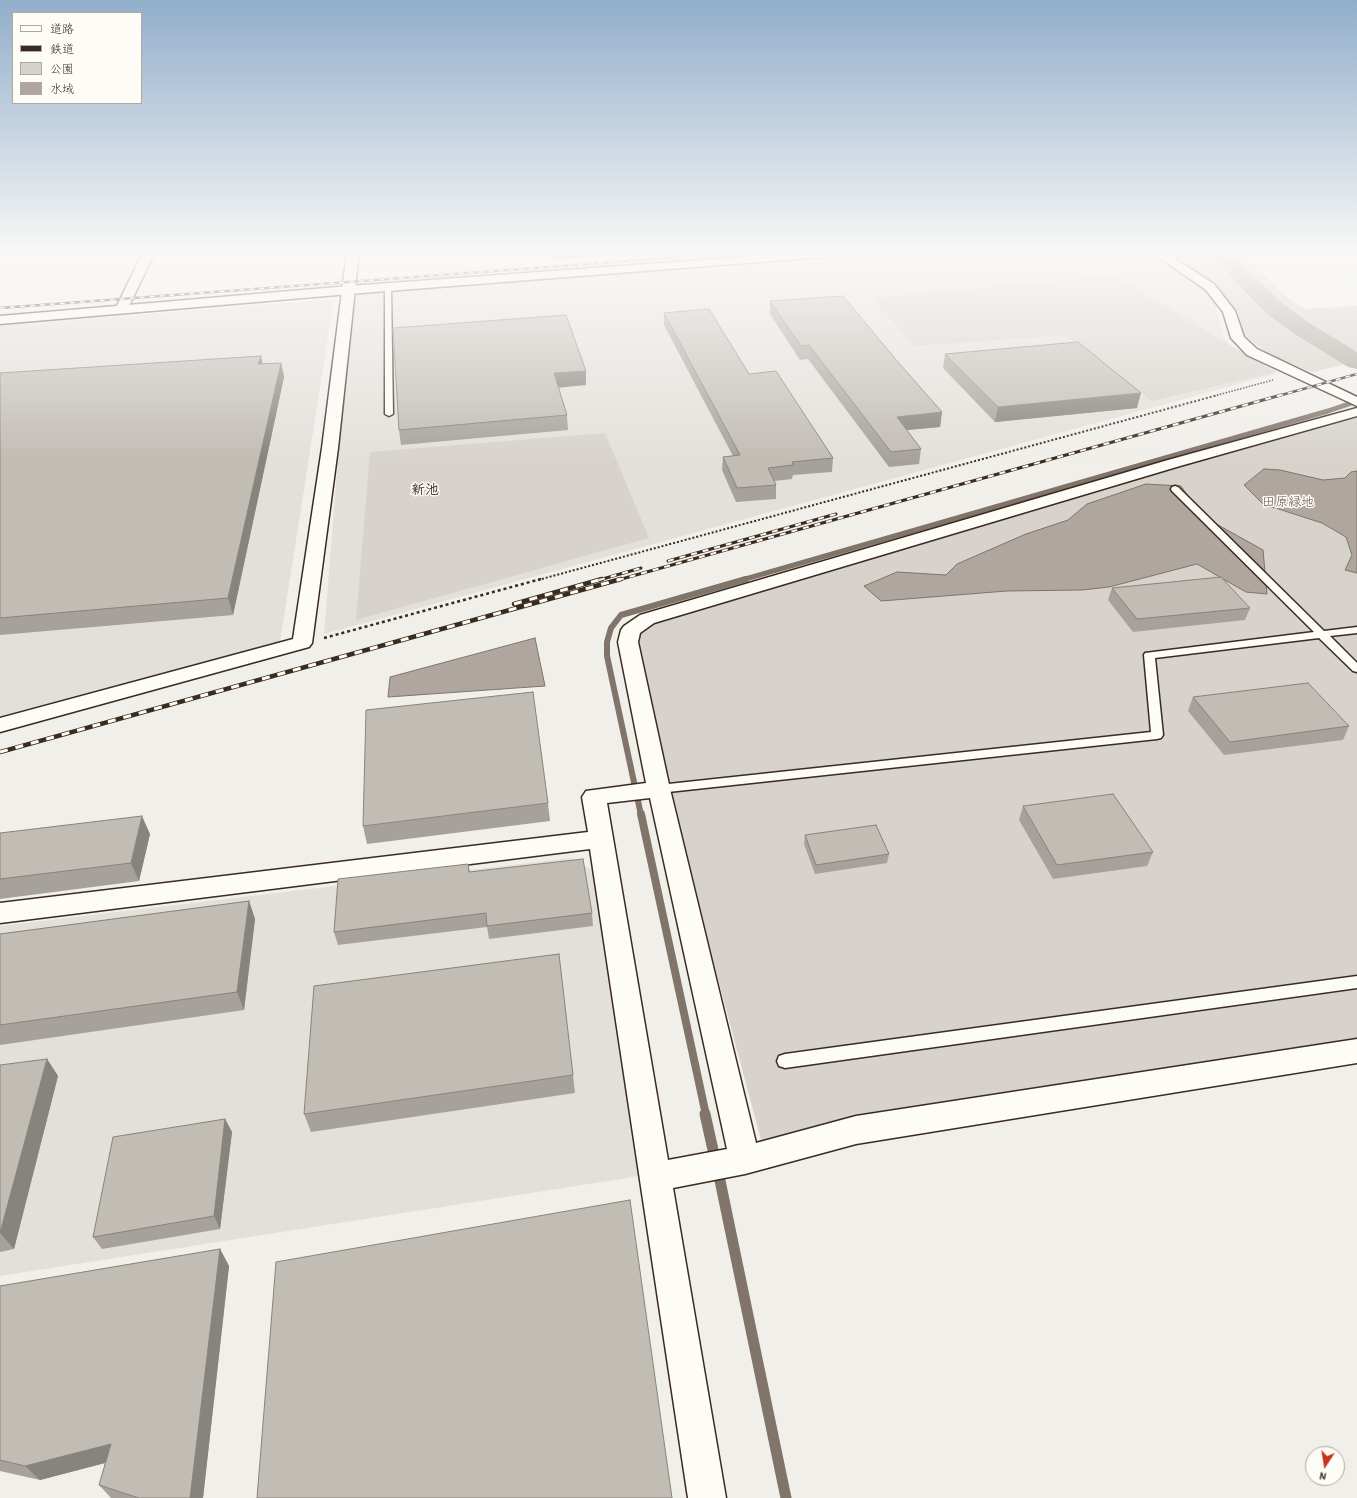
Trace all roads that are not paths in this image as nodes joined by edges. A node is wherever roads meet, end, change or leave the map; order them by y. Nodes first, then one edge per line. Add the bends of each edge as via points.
1 (345, 322) edge
2 (388, 322) edge
3 (1233, 322) edge
4 (1357, 402) edge
5 (1357, 412) edge
6 (389, 414) dead end
7 (1175, 489) dead end
8 (1357, 630) edge
9 (1320, 633) junction
10 (1357, 669) edge
11 (0, 725) edge
12 (659, 789) junction
13 (601, 839) junction
14 (0, 913) edge
15 (1357, 982) edge
16 (1357, 1051) edge
17 (786, 1061) dead end
18 (745, 1160) junction
19 (655, 1177) junction
20 (707, 1498) edge

1 - 11 street via 302,643
2 - 6 lane
3 - 4 street via 1238,338 1245,346 1264,358
5 - 12 street via 1174,463 646,619 631,630 628,642
7 - 9 lane
8 - 9 lane
9 - 10 lane
9 - 12 lane via 1149,655 1157,735
12 - 13 street via 594,797
12 - 18 street
13 - 14 street
13 - 19 street
15 - 17 lane
16 - 18 street via 856,1130
18 - 19 street
19 - 20 street

